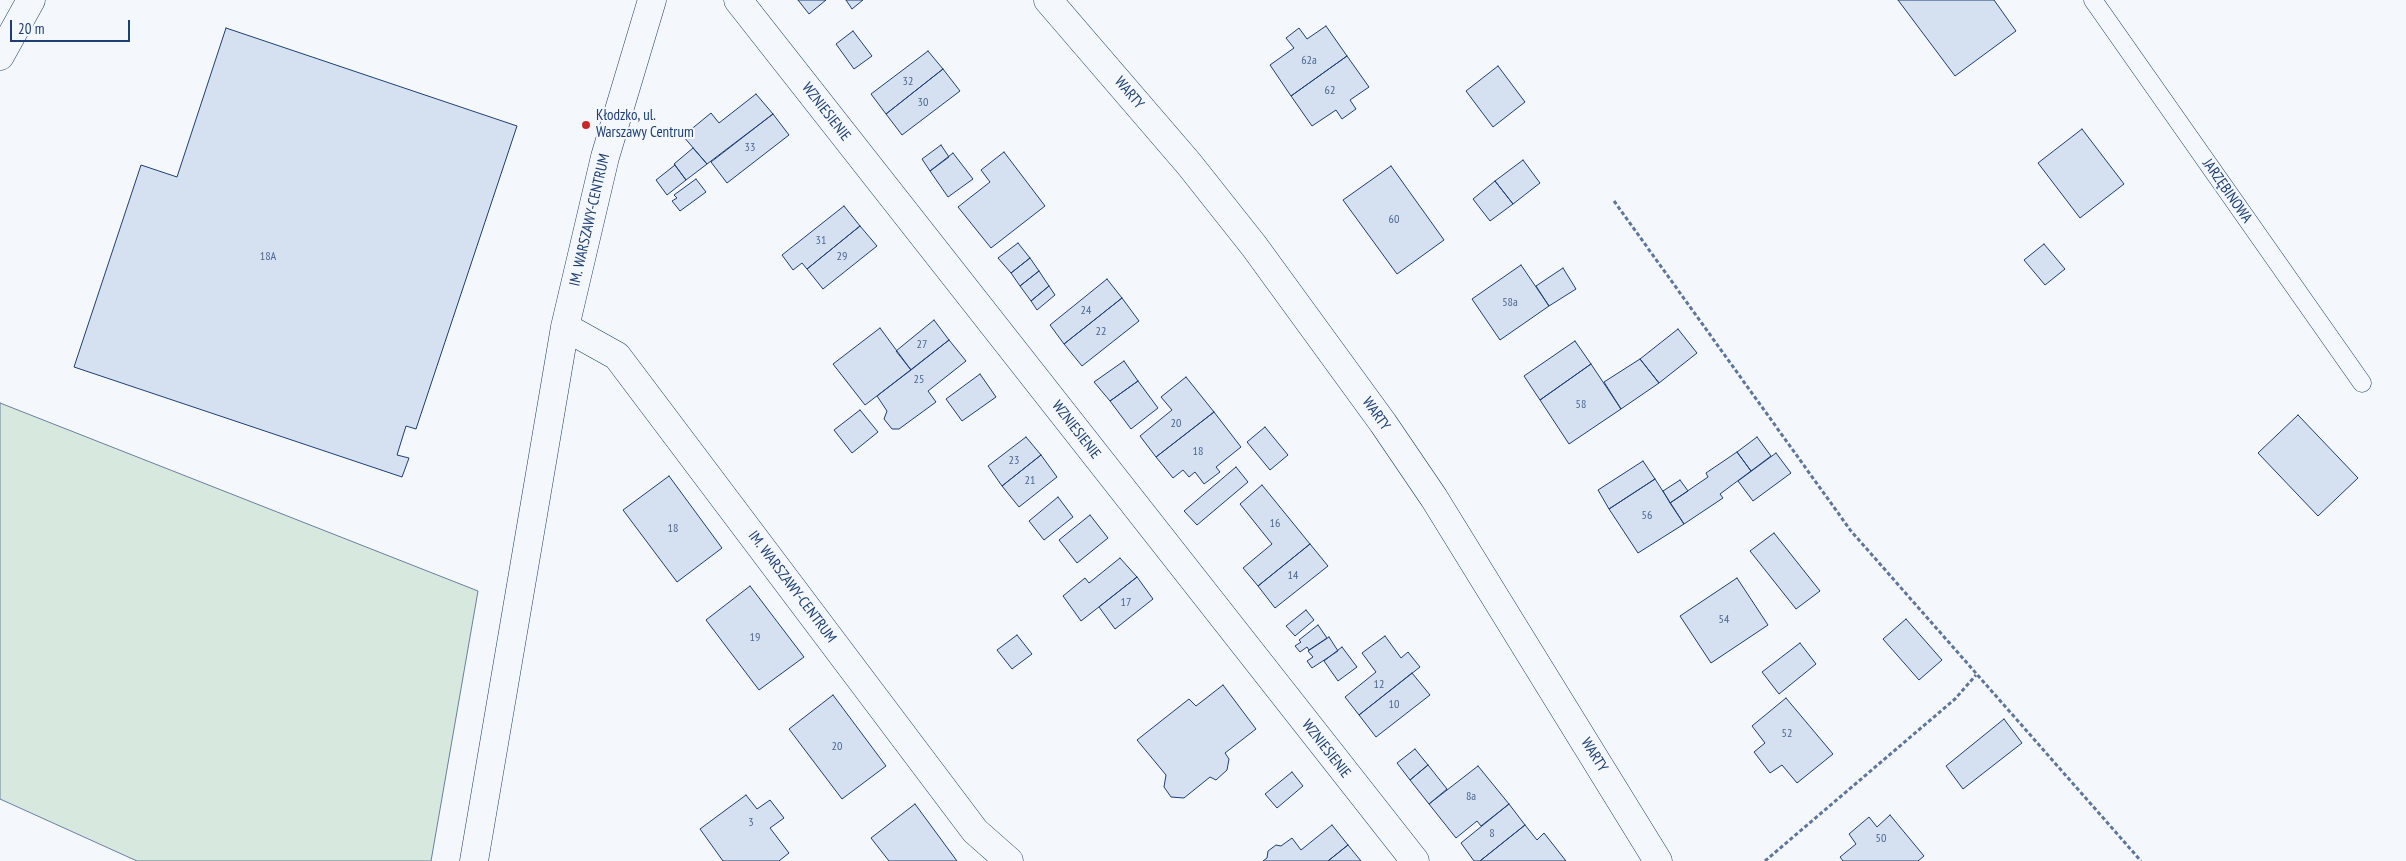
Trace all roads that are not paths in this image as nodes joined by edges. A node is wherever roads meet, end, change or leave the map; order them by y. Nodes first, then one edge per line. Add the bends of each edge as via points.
1 (31, 0) edge
2 (652, 0) edge
3 (738, 0) edge
4 (1048, 0) edge
5 (2093, 0) edge
6 (0, 56) edge
7 (565, 326) junction
8 (2362, 383) dead end
9 (474, 861) edge
10 (1009, 861) edge
11 (1415, 861) edge
12 (1658, 861) edge

1 - 6 main road
2 - 7 main road, IM. WARSZAWY-CENTRUM via 605,157
3 - 11 main road, WZNIESIENIE
4 - 12 main road, WARTY via 1189,164 1383,423 1439,506
5 - 8 lane, JARZĘBINOWA
7 - 9 main road, IM. WARSZAWY-CENTRUM
7 - 10 main road, IM. WARSZAWY-CENTRUM via 617,356 975,831

